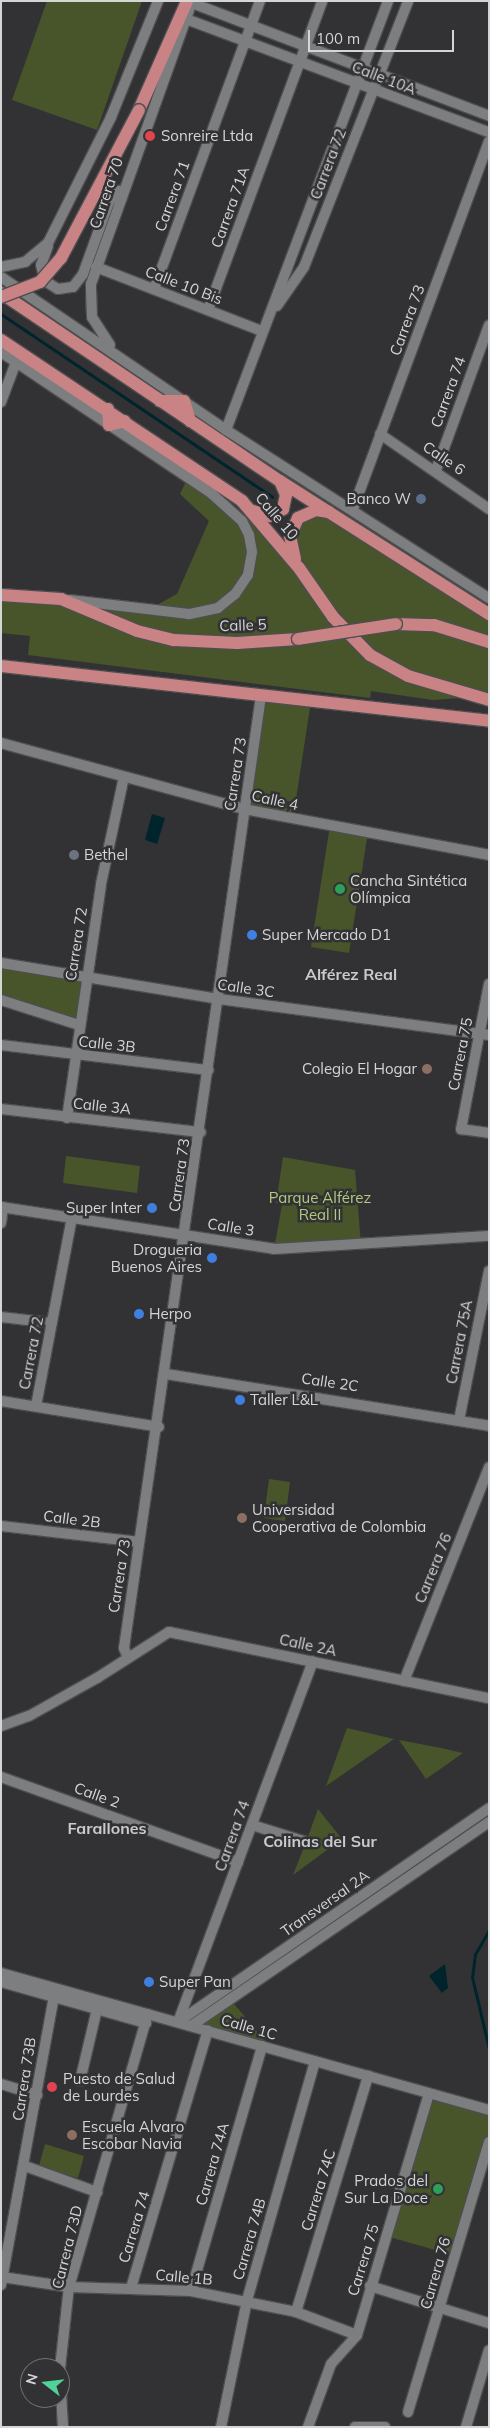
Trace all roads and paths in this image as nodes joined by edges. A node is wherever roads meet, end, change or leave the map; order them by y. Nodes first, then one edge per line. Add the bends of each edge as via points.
1 (158, 1) edge
2 (260, 1) edge
3 (322, 1) edge
4 (388, 1) edge
5 (408, 1) edge
6 (190, 2) edge
7 (186, 19) junction
8 (251, 26) junction
9 (245, 42) junction
10 (306, 46) junction
11 (300, 62) junction
12 (362, 68) junction
13 (379, 74) junction
14 (356, 83) junction
15 (373, 90) junction
16 (489, 116) edge
17 (489, 132) edge
18 (489, 141) edge
19 (123, 187) junction
20 (53, 234) junction
21 (1, 267) edge
22 (96, 267) junction
23 (1, 277) edge
24 (154, 290) junction
25 (1, 293) edge
26 (1, 297) edge
27 (208, 310) junction
28 (489, 325) edge
29 (262, 331) junction
30 (1, 340) edge
31 (1, 352) edge
32 (16, 362) junction
33 (149, 377) junction
34 (160, 401) junction
35 (1, 402) edge
36 (184, 402) junction
37 (108, 409) junction
38 (125, 421) junction
39 (190, 421) junction
40 (109, 425) junction
41 (226, 430) junction
42 (380, 434) junction
43 (436, 470) junction
44 (280, 481) junction
45 (222, 494) junction
46 (489, 508) edge
47 (353, 509) junction
48 (253, 511) junction
49 (345, 520) junction
50 (299, 568) junction
51 (1, 596) edge
52 (489, 598) edge
53 (61, 599) junction
54 (489, 614) edge
55 (489, 642) edge
56 (1, 666) edge
57 (261, 696) junction
58 (489, 700) edge
59 (489, 722) edge
60 (1, 744) edge
61 (124, 777) junction
62 (244, 809) junction
63 (489, 855) edge
64 (1, 963) edge
65 (86, 979) junction
66 (489, 984) edge
67 (1, 1000) edge
68 (219, 1000) junction
69 (79, 1025) junction
70 (484, 1035) edge
71 (1, 1045) edge
72 (75, 1055) junction
73 (209, 1070) junction
74 (1, 1108) edge
75 (67, 1118) junction
76 (200, 1132) junction
77 (489, 1134) edge
78 (2, 1207) edge
79 (72, 1218) junction
80 (1, 1223) edge
81 (186, 1235) junction
82 (489, 1236) edge
83 (489, 1271) edge
84 (1, 1317) edge
85 (52, 1323) junction
86 (166, 1374) junction
87 (1, 1401) edge
88 (36, 1406) junction
89 (459, 1420) junction
90 (489, 1426) edge
91 (158, 1427) junction
92 (489, 1467) edge
93 (1, 1526) edge
94 (140, 1542) junction
95 (128, 1658) junction
96 (313, 1661) junction
97 (404, 1681) junction
98 (489, 1698) edge
99 (1, 1726) edge
100 (1, 1777) edge
101 (489, 1808) edge
102 (489, 1822) edge
103 (252, 1825) junction
104 (306, 1842) dead end
105 (238, 1862) junction
106 (1, 1973) edge
107 (1, 1982) edge
108 (54, 1996) junction
109 (97, 2009) junction
110 (147, 2018) junction
111 (178, 2022) junction
112 (191, 2026) junction
113 (208, 2030) junction
114 (262, 2046) junction
115 (315, 2061) junction
116 (368, 2076) junction
117 (80, 2082) dead end
118 (1, 2084) edge
119 (429, 2093) junction
120 (37, 2095) junction
121 (489, 2110) edge
122 (489, 2142) edge
123 (25, 2166) junction
124 (97, 2192) junction
125 (2, 2281) edge
126 (370, 2286) junction
127 (69, 2288) junction
128 (131, 2288) junction
129 (191, 2291) junction
130 (247, 2300) junction
131 (440, 2308) junction
132 (296, 2312) junction
133 (489, 2323) edge
134 (357, 2335) junction
135 (489, 2350) edge
136 (61, 2358) edge
137 (62, 2408) edge
138 (408, 2412) dead end
139 (63, 2427) edge
140 (221, 2427) edge
141 (308, 2427) edge
142 (355, 2427) edge
143 (385, 2427) edge
144 (466, 2427) edge

1 - 20 street, Carrera 70 via 111,117
2 - 8 street, Carrera 71
3 - 10 street, Carrera 71A
4 - 12 street, Carrera 72
5 - 13 street, Carrera 72
6 - 7 street, Carrera 70
6 - 8 street, Calle 10A
6 - 26 main road, bridge via 139,110 61,258 40,282
7 - 9 street, Calle 10A
7 - 19 street, Carrera 70
8 - 9 street, Carrera 71
8 - 10 street, Calle 10A
9 - 11 street, Calle 10A
9 - 24 street, Carrera 71
10 - 11 street, Carrera 71A
10 - 12 street, Calle 10A
11 - 14 street, Calle 10A
11 - 27 street, Carrera 71A
12 - 13 street, Calle 10A
12 - 14 street, Carrera 72
13 - 15 street, Carrera 72
13 - 16 street, Calle 10A
14 - 15 street, Calle 10A
14 - 29 street, Carrera 72
15 - 17 street, Calle 10A
15 - 29 street, Carrera 72 via 304,267
18 - 42 street, Carrera 73
19 - 20 street via 109,202 79,282 66,289 51,286 42,273
19 - 22 street, Carrera 70
20 - 21 street, Carrera 70 via 34,257
22 - 24 street, Calle 10 Bis
22 - 33 street, Carrera 70 via 90,299 95,324 104,341
23 - 33 street
24 - 27 street, Calle 10 Bis
25 - 34 main road, Calle 10
27 - 29 street, Calle 10 Bis
28 - 43 street, Carrera 74
29 - 41 street, Carrera 72
30 - 37 main road, Calle 10
31 - 32 street, Calle 10
32 - 35 street
32 - 40 street, Calle 10
33 - 36 street
34 - 36 main road
34 - 39 main road, Calle 10
36 - 39 main road
36 - 41 street
37 - 38 main road, Calle 10
37 - 40 main road
38 - 40 main road
38 - 45 main road, Calle 10
39 - 44 main road, Calle 10
40 - 45 street, Calle 10
41 - 47 street
42 - 43 street, Calle 6
42 - 47 street, Carrera 73
43 - 46 street, Calle 6
44 - 48 main road via 286,495 282,509 270,516
44 - 49 main road, Calle 10
45 - 48 main road, Calle 10
45 - 53 street, Calle 10 via 242,521 252,552 242,585 218,608 189,614
47 - 52 street
48 - 50 main road, Calle 10
49 - 50 main road via 316,510 298,518 290,536
49 - 54 main road, Calle 10
50 - 58 main road, Calle 10 via 333,616 370,655 422,680
51 - 53 main road, Calle 5
53 - 55 main road, Calle 5, bridge via 155,636 237,643 298,639 396,624 434,625
56 - 57 main road
57 - 59 main road
57 - 62 street, Carrera 73
60 - 61 street, Calle 4
61 - 62 street, Calle 4
61 - 65 street, Carrera 72
62 - 63 street, Calle 4
62 - 68 street, Carrera 73
64 - 65 street, Calle 3C
65 - 68 street, Calle 3C
65 - 69 street, Carrera 72
66 - 70 street, Carrera 75
67 - 69 street
68 - 70 street, Calle 3C
68 - 73 street, Carrera 73
69 - 72 street, Carrera 72
70 - 77 street, Carrera 75 via 461,1129
71 - 72 street, Calle 3B
72 - 73 street, Calle 3B
72 - 75 street, Carrera 72
73 - 76 street, Carrera 73
74 - 75 street, Calle 3A
75 - 76 street, Calle 3A
76 - 81 street, Carrera 73
78 - 79 street, Calle 3
78 - 80 street
79 - 81 street, Calle 3
79 - 85 street, Carrera 72
81 - 82 street, Calle 3 via 274,1249
81 - 86 street, Carrera 73
83 - 89 street, Carrera 75A
84 - 85 street
85 - 88 street, Carrera 72
86 - 89 street, Calle 2C
86 - 91 street, Carrera 73
87 - 88 street
88 - 91 street
89 - 90 street, Calle 2C
91 - 94 street, Carrera 73
92 - 97 street, Carrera 76
93 - 94 street, Calle 2B
94 - 95 street, Carrera 73 via 124,1648
95 - 96 street, Calle 2A via 169,1632
95 - 99 street, Calle 2A via 29,1716
96 - 97 street, Calle 2A
96 - 103 street, Carrera 74
97 - 98 street, Calle 2A
100 - 105 street, Calle 2
101 - 111 street, Transversal 2A
102 - 112 street, Transversal 2A
103 - 104 street
103 - 105 street, Carrera 74
105 - 111 street, Carrera 74
106 - 110 street, Calle 1C
107 - 108 street
108 - 109 street
108 - 120 street, Carrera 73B via 38,2068
109 - 110 street
109 - 117 street
110 - 111 street, Calle 1C
110 - 124 street, Carrera 73D
111 - 112 street, Calle 1C
112 - 113 street, Calle 1C
113 - 114 street, Calle 1C
113 - 128 street, Carrera 74
114 - 115 street, Calle 1C
114 - 129 street, Carrera 74A
115 - 116 street, Calle 1C
115 - 130 street, Carrera 74B
116 - 119 street, Calle 1C
116 - 132 street, Carrera 74C
118 - 120 street
119 - 121 street, Calle 1C
119 - 126 street, Carrera 75
120 - 123 street, Carrera 73B
122 - 131 street, Carrera 76
123 - 124 street, Carrera 73D
123 - 125 street, Carrera 73B
124 - 127 street, Carrera 73D
125 - 127 street, Calle 1B
126 - 131 street
126 - 134 street, Carrera 75
127 - 128 street, Calle 1B
127 - 136 street, Carrera 73D
128 - 129 street, Calle 1B
129 - 130 street, Calle 1B
130 - 132 street, Calle 1B
130 - 140 street, Carrera 74B
131 - 133 street
131 - 138 street, Carrera 76
132 - 134 street, Calle 1B
134 - 141 street, Carrera 75 via 331,2364
135 - 144 street
137 - 139 street
142 - 143 street

